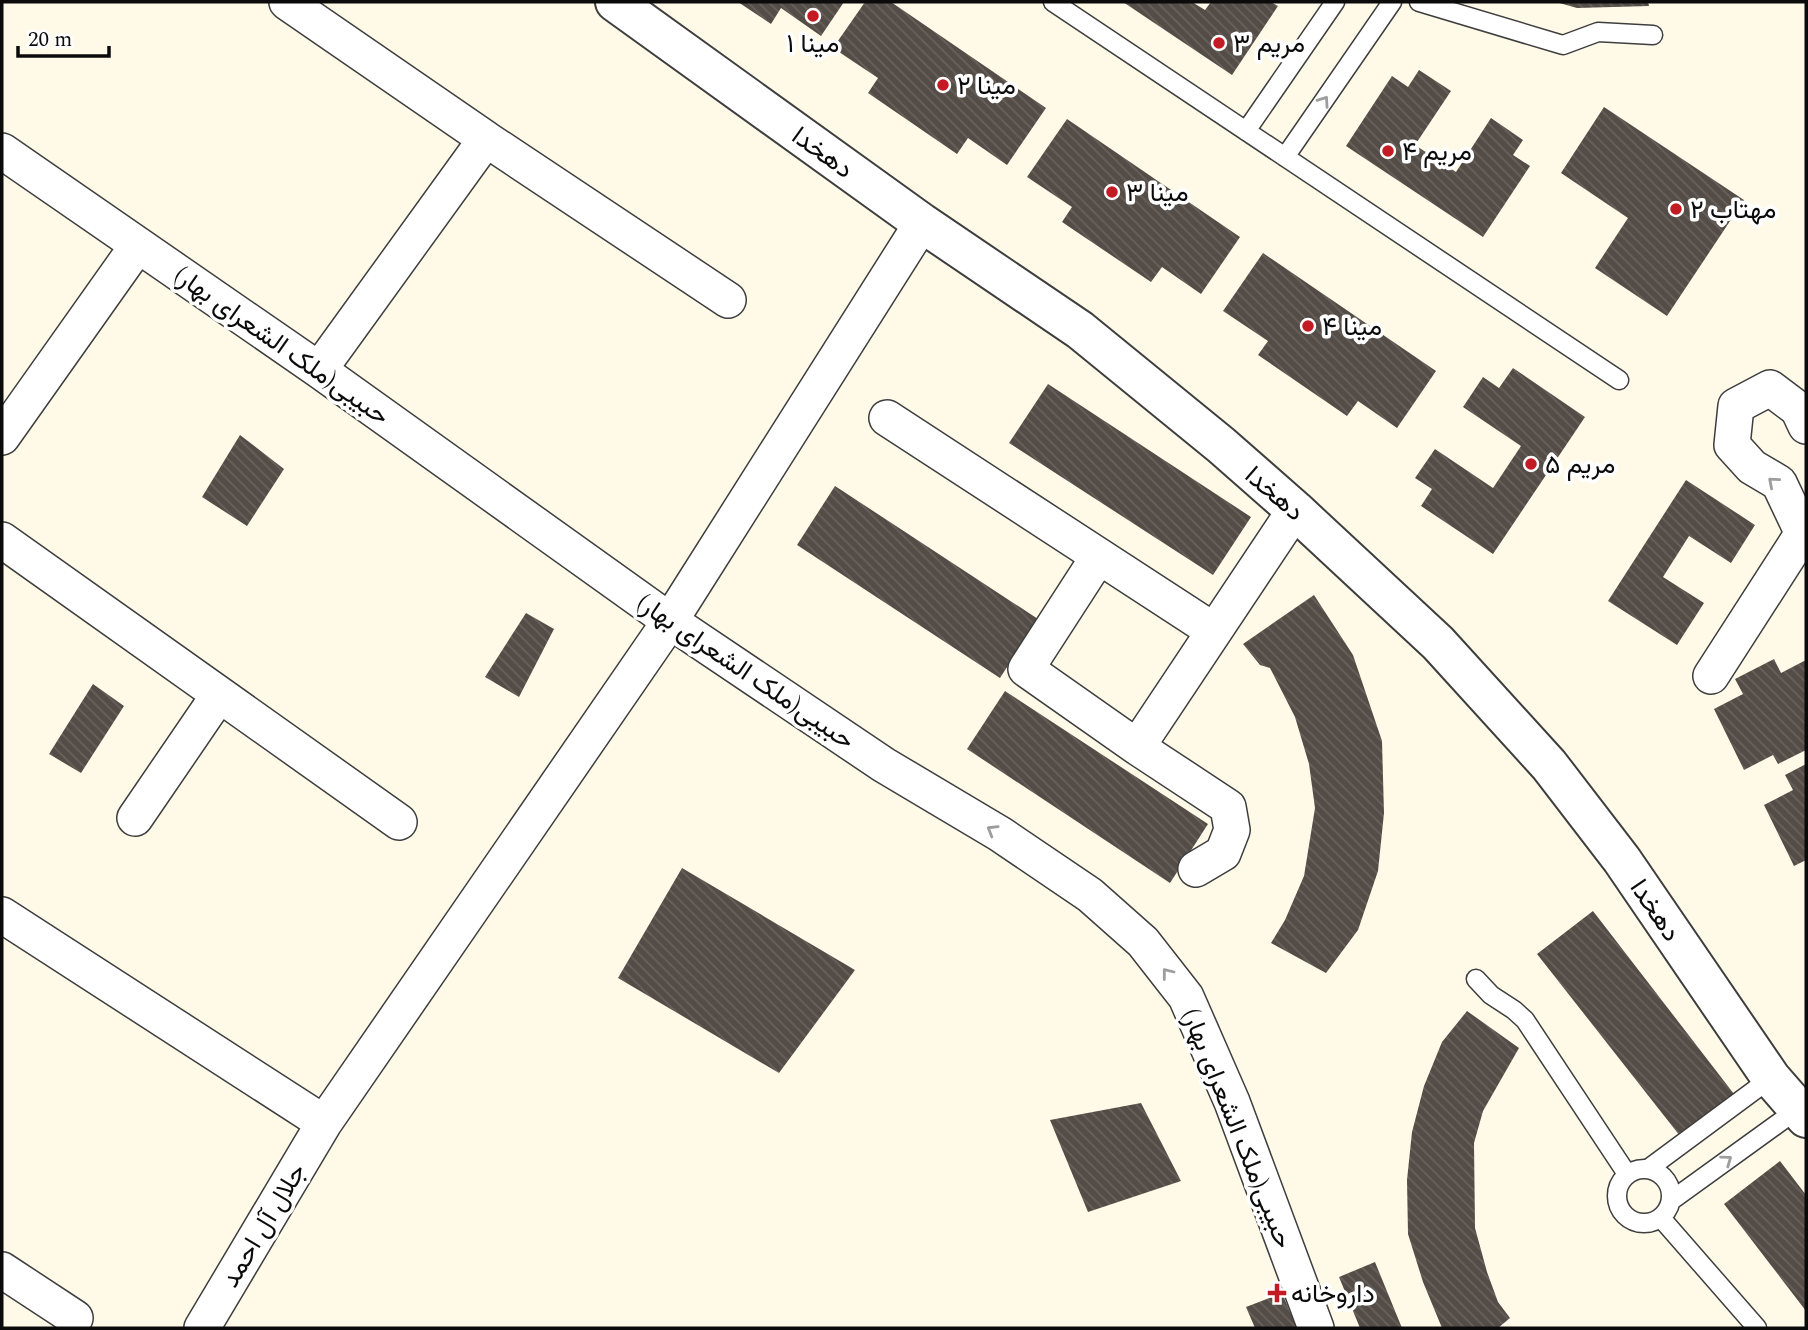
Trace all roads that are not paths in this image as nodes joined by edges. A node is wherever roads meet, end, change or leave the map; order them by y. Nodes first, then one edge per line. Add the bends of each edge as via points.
1 (286, 2) edge
2 (615, 2) edge
3 (1053, 2) edge
4 (1335, 2) edge
5 (1392, 2) edge
6 (1419, 2) edge
7 (1653, 35) dead end
8 (1246, 131) junction
9 (486, 139) junction
10 (2, 152) edge
11 (1285, 157) junction
12 (922, 223) junction
13 (138, 245) junction
14 (728, 300) dead end
15 (319, 370) junction
16 (1619, 380) dead end
17 (887, 418) dead end
18 (1806, 426) edge
19 (2, 437) edge
20 (1295, 510) junction
21 (1805, 537) edge
22 (2, 540) edge
23 (1099, 556) junction
24 (670, 621) junction
25 (1214, 631) junction
26 (1711, 676) dead end
27 (219, 695) junction
28 (1137, 747) junction
29 (135, 818) dead end
30 (399, 822) dead end
31 (1196, 869) dead end
32 (2, 915) edge
33 (1476, 979) dead end
34 (1771, 1078) junction
35 (1802, 1113) edge
36 (324, 1123) junction
37 (1648, 1169) junction
38 (1628, 1174) junction
39 (1672, 1200) junction
40 (1661, 1218) junction
41 (2, 1270) edge
42 (75, 1318) dead end
43 (202, 1328) edge
44 (1316, 1328) edge
45 (1757, 1328) edge

1 - 9 street
2 - 12 street, دهخدا
3 - 8 lane
4 - 8 lane
11 -> 5 lane
6 - 7 lane via 1563,46 1598,32
8 - 11 lane
9 - 14 street
9 - 15 street
10 - 13 street, حبیبی(ملک الشعرای بهار)
11 - 16 lane
12 - 20 street, دهخدا via 1080,330
12 - 24 street, جلال آل احمد
13 - 15 street, حبیبی(ملک الشعرای بهار)
13 - 19 street
15 - 24 street, حبیبی(ملک الشعرای بهار)
17 - 23 street
21 -> 18 street via 1779,483 1752,467 1732,445 1736,405 1770,388 1798,409
20 - 25 street
20 - 34 street, دهخدا via 1438,643 1549,765 1622,860
21 - 26 street
22 - 27 street
23 - 25 street
23 - 28 street via 1026,668
24 - 36 street, جلال آل احمد
44 -> 24 street, حبیبی(ملک الشعرای بهار) via 1232,1102 1186,997 1143,942 1090,895 1000,834 884,765
25 - 28 street
27 - 29 street
27 - 30 street
28 - 31 street via 1228,807 1232,830 1223,853
32 - 36 street
33 - 38 lane via 1525,1020
34 - 35 street, دهخدا
34 - 37 lane
39 -> 35 lane
36 - 43 street, جلال آل احمد
37 - 38 lane
37 - 39 lane via 1667,1179
38 - 40 lane via 1617,1193 1623,1213 1641,1224
39 - 40 lane
40 - 45 lane
41 - 42 street

